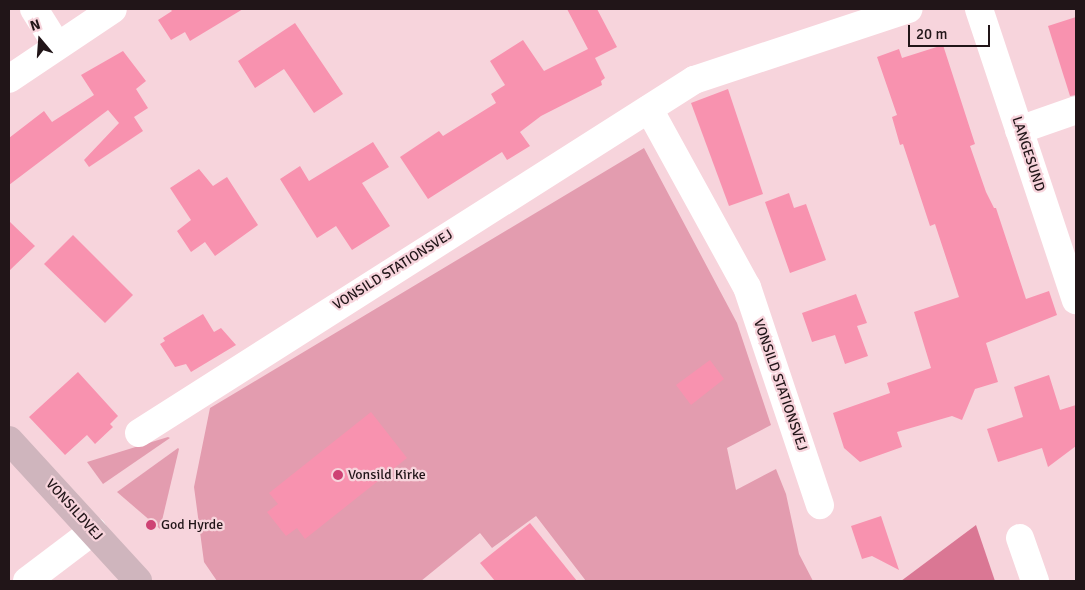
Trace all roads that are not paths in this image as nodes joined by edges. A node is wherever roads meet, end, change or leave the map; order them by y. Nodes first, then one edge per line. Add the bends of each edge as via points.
1 (34, 9) edge
2 (112, 9) edge
3 (909, 9) edge
4 (980, 9) edge
5 (56, 44) junction
6 (9, 79) edge
7 (649, 109) junction
8 (1076, 110) edge
9 (1019, 130) junction
10 (1076, 300) edge
11 (139, 433) dead end
12 (9, 440) edge
13 (820, 505) dead end
14 (93, 531) junction
15 (1020, 538) dead end
16 (27, 581) edge
17 (138, 581) edge
18 (1035, 581) edge

1 - 5 street
2 - 5 street
3 - 7 street, VONSILD STATIONSVEJ via 694,80
4 - 9 street, LANGESUND
5 - 6 street
7 - 11 street, VONSILD STATIONSVEJ
7 - 13 street, VONSILD STATIONSVEJ via 747,287
8 - 9 street
9 - 10 street, LANGESUND
12 - 14 main road, VONSILDVEJ
14 - 16 street
14 - 17 main road, VONSILDVEJ
15 - 18 street

